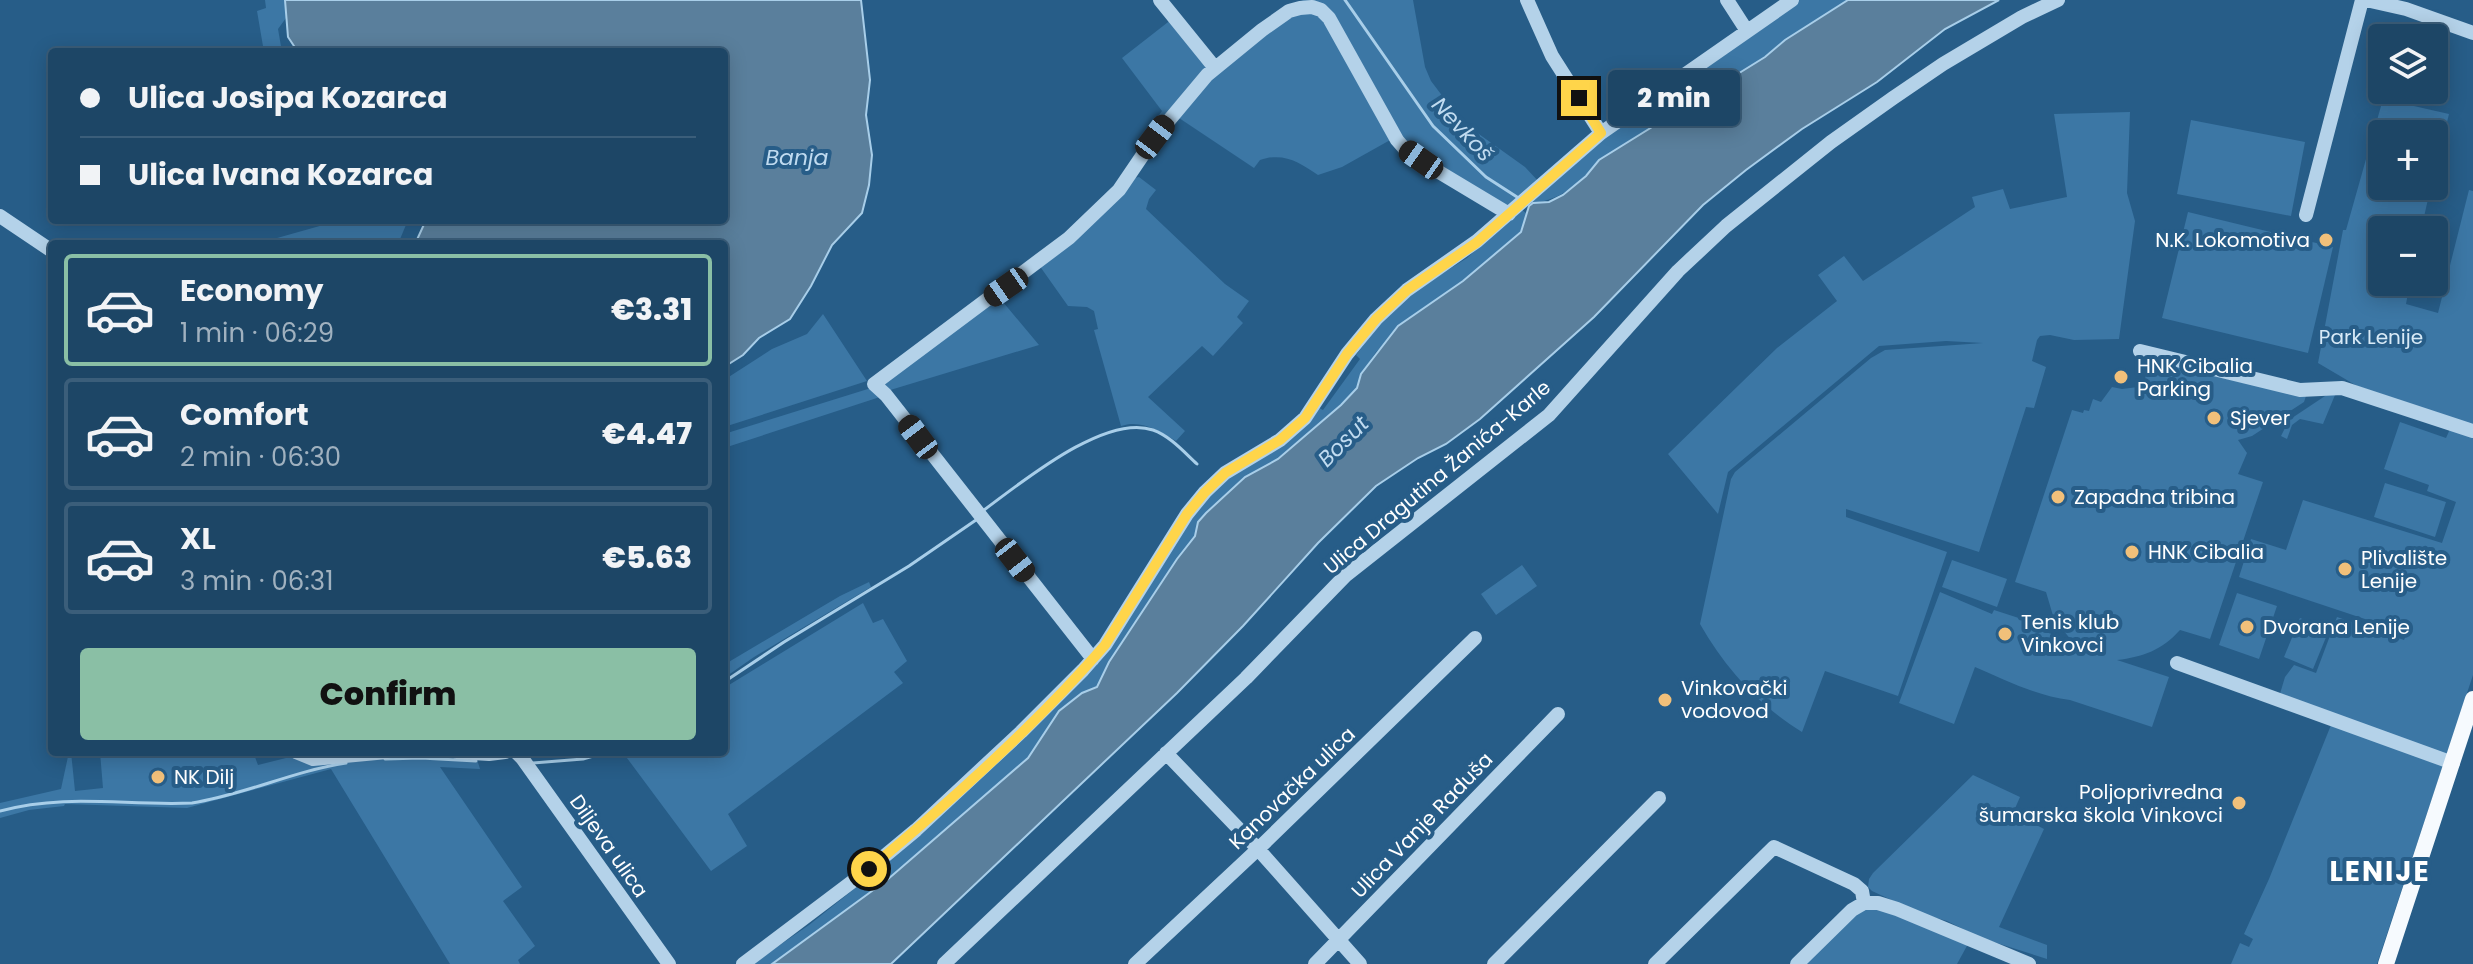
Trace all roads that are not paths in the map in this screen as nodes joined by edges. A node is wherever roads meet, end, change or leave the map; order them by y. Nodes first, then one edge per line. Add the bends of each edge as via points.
1 (1160, 0) edge
2 (1527, 0) edge
3 (1727, 0) edge
4 (1792, 0) edge
5 (2058, 0) edge
6 (2364, 0) edge
7 (1747, 31) junction
8 (2473, 33) edge
9 (1215, 68) junction
10 (1601, 133) junction
11 (1512, 211) junction
12 (2306, 215) dead end
13 (0, 216) edge
14 (48, 248) edge
15 (2140, 351) dead end
16 (2473, 431) edge
17 (1475, 638) dead end
18 (1093, 659) junction
19 (2177, 663) dead end
20 (2473, 699) edge
21 (1558, 714) dead end
22 (1166, 753) junction
23 (306, 756) edge
24 (345, 756) edge
25 (520, 756) edge
26 (2453, 763) junction
27 (1659, 798) dead end
28 (1258, 849) junction
29 (1863, 897) junction
30 (1338, 941) junction
31 (669, 964) edge
32 (743, 964) edge
33 (944, 964) edge
34 (1135, 964) edge
35 (1315, 964) edge
36 (1360, 964) edge
37 (1494, 964) edge
38 (1655, 964) edge
39 (1797, 964) edge
40 (2029, 964) edge
41 (2386, 964) edge

1 - 9 street
2 - 10 street via 1552,56
3 - 7 street
4 - 7 street
5 - 22 street, Ulica Dragutina Žanića-Karle via 1893,98 1726,226 1678,271 1549,415 1345,576
6 - 8 street
6 - 12 street
7 - 10 street
9 - 11 street via 1281,16 1300,8 1321,10 1404,148
9 - 18 street via 1176,110 1119,190 1069,238 874,384
10 - 11 street
11 - 18 street via 1376,319 1305,418 1205,492
13 - 14 street
15 - 16 street via 2300,390 2342,388
17 - 28 street, Kanovačka ulica
18 - 32 street via 916,830
19 - 26 street
20 - 26 main road
21 - 30 street, Ulica Vanje Raduša
22 - 28 street
22 - 33 street, Ulica Dragutina Žanića-Karle
23 - 24 street
25 - 31 street, Diljeva ulica
26 - 41 main road
27 - 37 street
28 - 30 street
28 - 34 street, Kanovačka ulica
29 - 38 street via 1841,877 1774,847
29 - 39 street
29 - 40 street
30 - 35 street, Ulica Vanje Raduša
30 - 36 street

